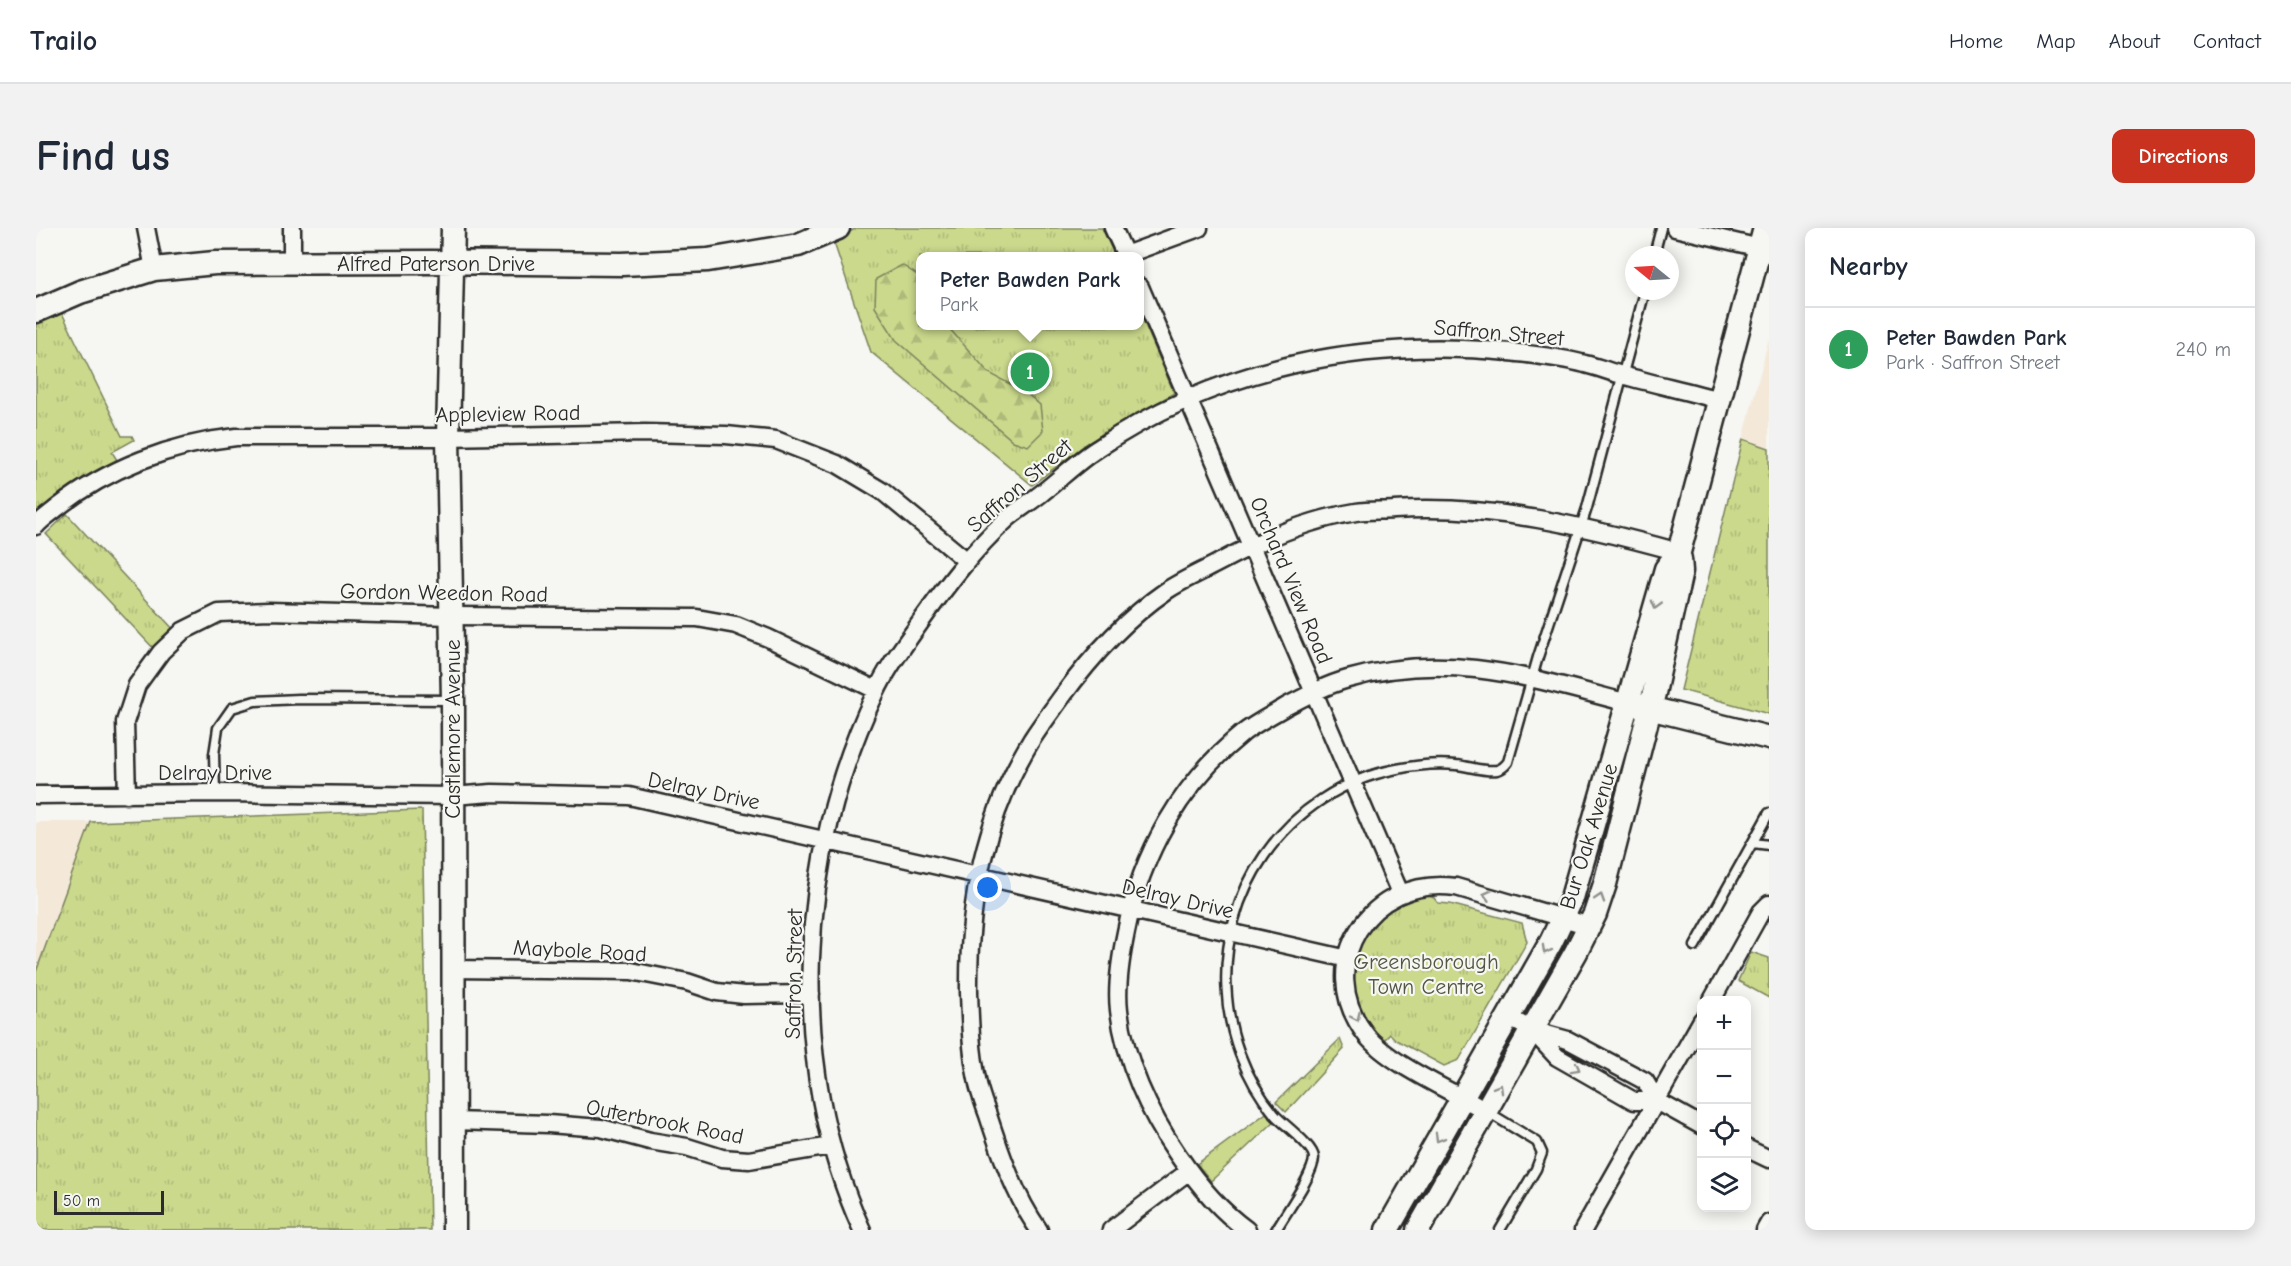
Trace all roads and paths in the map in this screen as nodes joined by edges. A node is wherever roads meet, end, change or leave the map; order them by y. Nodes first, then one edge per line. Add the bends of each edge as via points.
1 (146, 228) edge
2 (292, 228) edge
3 (453, 228) edge
4 (838, 228) edge
5 (1113, 228) edge
6 (1199, 228) edge
7 (1661, 228) edge
8 (1675, 228) edge
9 (1763, 238) edge
10 (1656, 246) edge
11 (1124, 252) edge
12 (1136, 252) edge
13 (292, 262) junction
14 (454, 263) junction
15 (154, 269) junction
16 (1144, 296) edge
17 (1643, 300) edge
18 (36, 311) edge
19 (1622, 375) junction
20 (1189, 398) junction
21 (1719, 400) junction
22 (448, 437) junction
23 (36, 526) edge
24 (1580, 526) junction
25 (1252, 544) junction
26 (1679, 552) junction
27 (967, 561) junction
28 (452, 616) junction
29 (1531, 678) junction
30 (876, 690) junction
31 (1314, 691) junction
32 (453, 700) junction
33 (1628, 703) junction
34 (1650, 709) junction
35 (1769, 738) edge
36 (1352, 782) junction
37 (214, 793) junction
38 (36, 795) edge
39 (127, 795) junction
40 (452, 796) junction
41 (1769, 813) edge
42 (825, 840) junction
43 (1753, 843) junction
44 (1769, 845) edge
45 (978, 874) junction
46 (1400, 892) junction
47 (1769, 904) edge
48 (1130, 911) junction
49 (1564, 917) junction
50 (1590, 926) junction
51 (1230, 933) junction
52 (1695, 946) dead end
53 (1348, 959) junction
54 (452, 969) junction
55 (811, 994) junction
56 (1714, 996) edge
57 (1509, 1017) junction
58 (1697, 1027) edge
59 (1532, 1030) junction
60 (1463, 1097) junction
61 (1657, 1101) junction
62 (1486, 1111) junction
63 (454, 1122) junction
64 (1697, 1124) edge
65 (831, 1146) junction
66 (1751, 1151) edge
67 (1769, 1160) edge
68 (1189, 1171) junction
69 (1769, 1223) edge
70 (454, 1230) edge
71 (862, 1230) edge
72 (1039, 1230) edge
73 (1111, 1230) edge
74 (1247, 1230) edge
75 (1276, 1230) edge
76 (1387, 1230) edge
77 (1418, 1230) edge
78 (1500, 1230) edge
79 (1583, 1230) edge
80 (1765, 1230) edge

1 - 15 street
2 - 13 street
3 - 14 street, Castlemore Avenue
4 - 14 street, Alfred Paterson Drive via 798,245 708,260
5 - 11 street
6 - 12 street
7 - 10 lane
8 - 9 street
9 - 21 street, Bur Oak Avenue
13 - 14 street, Alfred Paterson Drive
13 - 15 street, Alfred Paterson Drive
14 - 22 street, Castlemore Avenue
15 - 18 street, Alfred Paterson Drive via 80,292
16 - 20 street, Orchard View Road
17 - 19 lane
19 - 20 street, Saffron Street via 1544,356 1454,347 1411,348 1295,364
19 - 21 street, Saffron Street
19 - 24 lane
20 - 25 street, Orchard View Road
20 - 27 street, Saffron Street via 1096,449 1006,520
21 - 26 street, Bur Oak Avenue
22 - 23 street, Appleview Road via 201,440 153,454 80,490
22 - 27 street, Appleview Road via 645,433 776,440 837,464 882,491
22 - 28 street, Castlemore Avenue
24 - 25 street via 1468,509 1415,508 1357,512 1302,525
24 - 26 street
24 - 29 lane
25 - 31 street, Orchard View Road
25 - 45 street via 1168,590 1130,618 1089,660 1032,738 1007,786
26 -> 33 street, Bur Oak Avenue via 1666,569
26 - 34 street, Bur Oak Avenue via 1681,571
27 - 30 street, Saffron Street via 903,646
28 - 30 street, Gordon Weedon Road via 697,618 736,625
28 - 32 street, Castlemore Avenue
28 - 39 street, Gordon Weedon Road via 219,613 183,631 161,652 137,685 125,722
29 - 31 street via 1423,665 1347,679
29 - 33 street
29 - 36 lane via 1509,758 1502,768 1425,764
30 - 42 street, Saffron Street via 850,755
31 - 36 street, Orchard View Road
31 - 48 street via 1245,731 1195,784 1168,818 1148,856
32 - 37 lane via 299,699 255,701 232,708 218,728
32 - 40 street, Castlemore Avenue
33 - 34 street
33 - 49 street, Bur Oak Avenue
34 - 35 street
50 -> 34 street, Bur Oak Avenue via 1605,884
36 - 46 street, Orchard View Road
36 - 51 lane via 1311,807 1275,840 1243,892
37 - 39 street, Delray Drive
37 - 40 street, Delray Drive
38 - 39 street, Delray Drive
40 - 42 street, Delray Drive via 629,796
40 - 54 street, Castlemore Avenue
41 - 43 lane
42 - 45 street, Delray Drive
42 - 55 street, Saffron Street via 813,916
43 - 44 lane
43 - 52 lane
45 - 48 street, Delray Drive
45 - 72 street via 969,950 970,1026 977,1082 1002,1157
49 -> 46 street via 1455,887 1429,886
46 - 53 street via 1365,921
47 - 56 street
48 - 51 street, Delray Drive
48 - 68 street via 1121,954 1119,1009 1142,1089 1161,1131
49 - 50 street
49 -> 57 street, Bur Oak Avenue
50 - 59 street, Bur Oak Avenue
51 - 53 street, Delray Drive
51 - 75 lane via 1226,996 1241,1058 1273,1112 1313,1154 1310,1171
53 -> 60 street via 1346,977 1351,1006 1372,1042 1390,1057
54 - 55 street, Maybole Road via 631,971 717,992
54 - 63 street, Castlemore Avenue
55 - 65 street, Saffron Street via 816,1072
57 - 59 street
57 - 60 street, Bur Oak Avenue
58 - 61 street
59 - 61 street via 1568,1040 1645,1081
62 -> 59 street, Bur Oak Avenue
60 - 62 street
60 -> 76 street, Bur Oak Avenue
61 - 64 street
61 - 79 street
62 - 77 street, Bur Oak Avenue
62 - 78 lane via 1537,1142 1542,1153
63 - 65 street, Outerbrook Road via 601,1128 731,1159 749,1160
63 - 70 street, Castlemore Avenue
65 - 71 street, Saffron Street
66 - 67 street
68 - 73 street
68 - 74 street via 1230,1218
69 - 80 street

